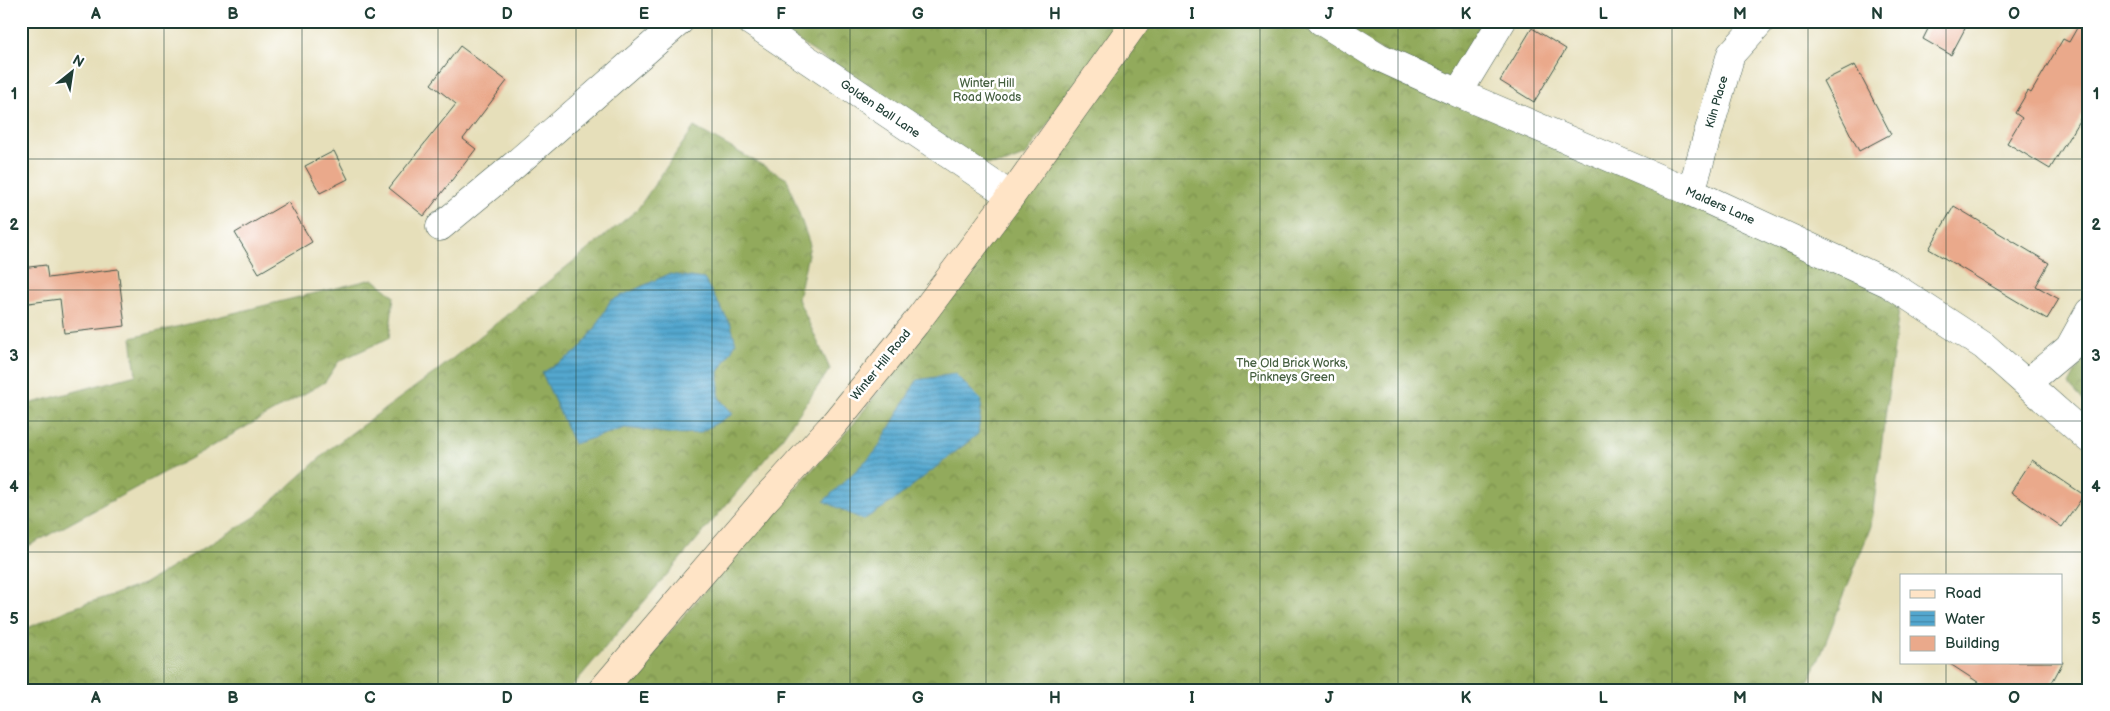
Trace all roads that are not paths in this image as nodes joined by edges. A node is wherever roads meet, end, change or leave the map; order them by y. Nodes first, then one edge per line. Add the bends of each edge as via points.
1 (680, 21) edge
2 (750, 21) edge
3 (1136, 21) edge
4 (1321, 21) edge
5 (1502, 21) edge
6 (1761, 21) edge
7 (1458, 93) junction
8 (1691, 192) junction
9 (1011, 196) junction
10 (440, 227) dead end
11 (2089, 312) edge
12 (2027, 383) junction
13 (2089, 438) edge
14 (602, 690) edge

1 - 10 street
2 - 9 street, Golden Ball Lane
3 - 9 street, Winter Hill Road
4 - 7 street, Malders Lane via 1379,57
5 - 7 street
6 - 8 street, Kiln Place via 1731,54
7 - 8 street, Malders Lane
8 - 12 street, Malders Lane via 1888,283 1984,346
9 - 14 street, Winter Hill Road via 915,324 833,425
11 - 12 street via 2069,348
12 - 13 street, Malders Lane

